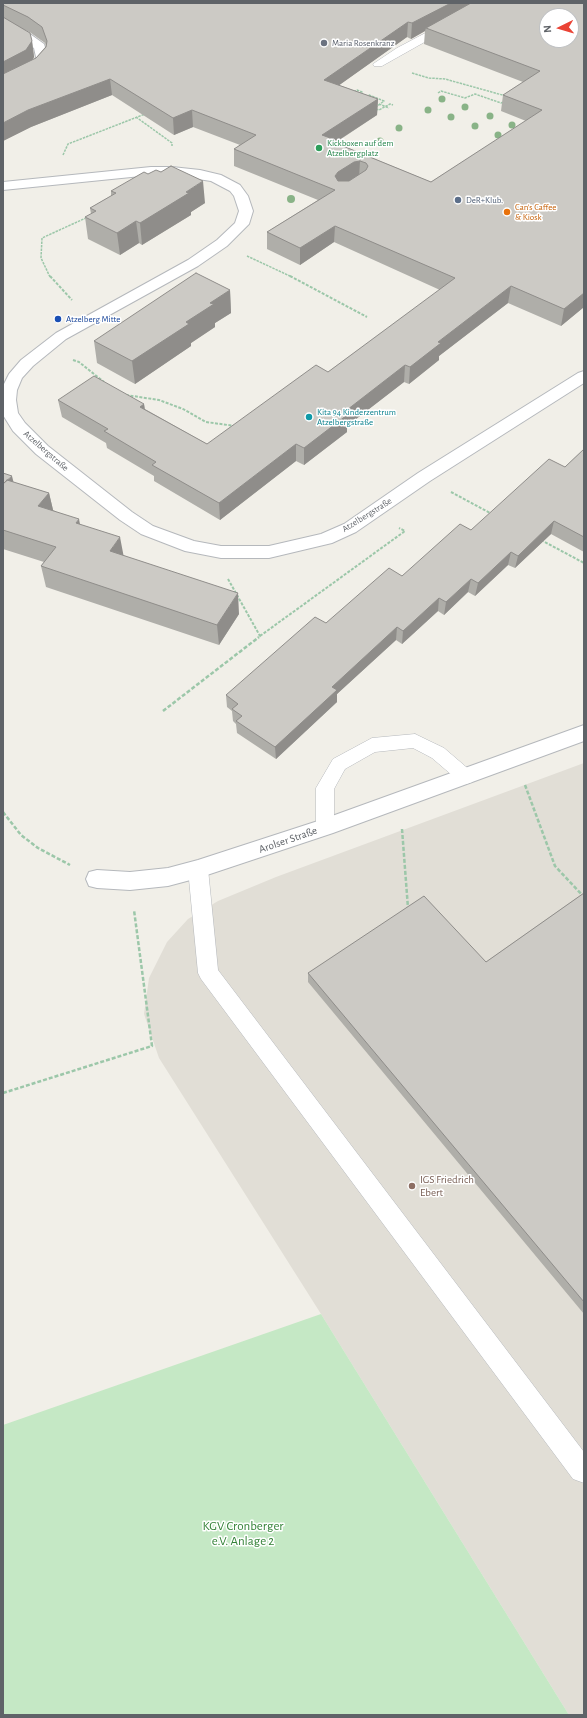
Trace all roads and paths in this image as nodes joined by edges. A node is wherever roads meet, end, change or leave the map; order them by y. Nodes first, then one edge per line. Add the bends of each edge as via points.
1 (489, 3) edge
2 (3, 24) edge
3 (378, 64) joint
4 (3, 86) edge
5 (438, 93) dead end
6 (350, 94) joint
7 (510, 97) edge
8 (369, 100) edge
9 (506, 100) dead end
10 (374, 102) edge
11 (380, 104) junction
12 (393, 105) dead end
13 (386, 106) junction
14 (389, 108) dead end
15 (150, 112) edge
16 (136, 117) junction
17 (91, 135) dead end
18 (172, 143) dead end
19 (3, 186) edge
20 (91, 216) edge
21 (222, 243) junction
22 (367, 317) dead end
23 (90, 319) junction
24 (44, 349) junction
25 (584, 376) edge
26 (106, 383) edge
27 (120, 391) edge
28 (240, 423) edge
29 (424, 477) junction
30 (493, 515) edge
31 (394, 525) dead end
32 (535, 537) edge
33 (584, 563) edge
34 (227, 578) dead end
35 (260, 636) junction
36 (163, 711) dead end
37 (584, 732) edge
38 (515, 758) junction
39 (466, 776) junction
40 (3, 812) edge
41 (325, 827) junction
42 (403, 848) dead end
43 (198, 869) junction
44 (97, 879) joint
45 (130, 881) junction
46 (584, 897) edge
47 (408, 915) edge
48 (3, 1093) edge
49 (584, 1470) edge

1 - 3 lane
2 - 4 street via 40,47 42,57 34,70
3 - 7 path
5 - 9 path via 440,91 465,98 475,94 501,103
6 - 6 path via 356,96 362,92 357,90
8 - 11 path via 363,98 369,95 384,101
10 - 11 path
11 - 13 path
11 - 13 path via 374,108 379,110
12 - 13 path
13 - 14 path
15 - 16 path
16 - 17 path
16 - 18 path
19 - 21 street, Atzelbergstraße via 151,171 206,175 235,188 246,211 242,224
20 - 23 path via 42,238 41,258 51,279
21 - 22 path
21 - 23 street, Atzelbergstraße via 193,263
23 - 24 street, Atzelbergstraße
24 - 26 path via 79,362
24 - 29 street, Atzelbergstraße via 15,377 9,390 10,413 19,427 42,450 126,516 147,530 191,547 221,552 269,552 326,539 355,524
25 - 29 street, Atzelbergstraße
27 - 28 path via 126,395 159,400 183,409 206,422 235,426
29 - 30 path
31 - 35 path via 405,531
32 - 33 path
34 - 35 path
35 - 36 path
37 - 38 street, Arolser Straße
38 - 39 street, Arolser Straße
38 - 46 path via 555,866
39 - 41 street, Arolser Straße
39 - 41 lane via 438,753 415,741 372,745 339,764 325,788
40 - 44 path via 21,835 38,848
41 - 43 street, Arolser Straße
42 - 47 path
43 - 45 street, Arolser Straße
43 - 49 lane via 208,972
44 - 45 street, Arolser Straße
45 - 48 path via 152,1046

